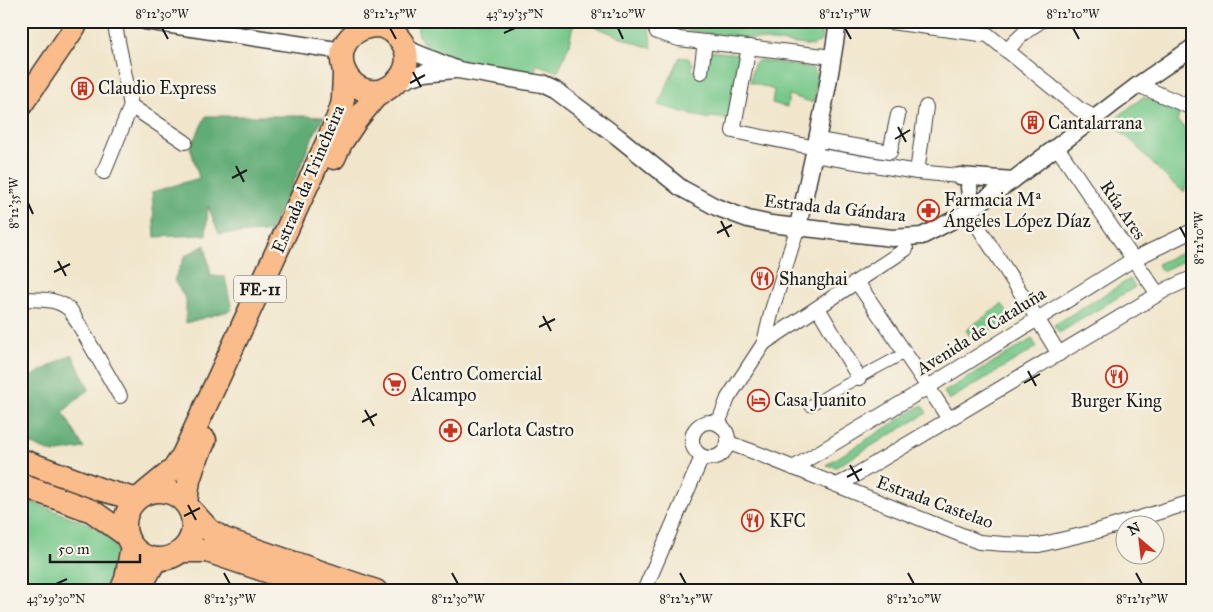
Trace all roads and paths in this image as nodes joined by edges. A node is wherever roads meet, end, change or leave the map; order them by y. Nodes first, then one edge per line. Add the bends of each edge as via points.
1 (79, 21) edge
2 (114, 21) edge
3 (145, 21) edge
4 (654, 21) edge
5 (838, 21) edge
6 (883, 21) edge
7 (1041, 21) edge
8 (363, 26) edge
9 (404, 36) edge
10 (704, 42) junction
11 (749, 47) junction
12 (1192, 48) edge
13 (1007, 51) junction
14 (833, 57) junction
15 (343, 60) junction
16 (458, 70) junction
17 (701, 72) dead end
18 (1138, 84) junction
19 (392, 86) junction
20 (21, 106) edge
21 (131, 106) junction
22 (926, 107) dead end
23 (1192, 108) edge
24 (898, 115) dead end
25 (1094, 117) junction
26 (186, 142) dead end
27 (1057, 147) junction
28 (816, 148) junction
29 (104, 172) dead end
30 (917, 172) junction
31 (969, 180) junction
32 (1013, 180) junction
33 (988, 197) junction
34 (968, 211) junction
35 (798, 226) junction
36 (1192, 231) edge
37 (922, 236) junction
38 (892, 238) junction
39 (906, 249) junction
40 (1134, 259) junction
41 (1192, 278) edge
42 (857, 282) junction
43 (1158, 294) junction
44 (21, 299) edge
45 (818, 308) junction
46 (772, 310) junction
47 (1037, 318) junction
48 (792, 325) junction
49 (764, 343) junction
50 (905, 353) junction
51 (1059, 354) junction
52 (859, 378) junction
53 (928, 387) junction
54 (120, 396) dead end
55 (810, 406) dead end
56 (949, 420) junction
57 (718, 424) junction
58 (729, 443) junction
59 (702, 457) junction
60 (21, 460) edge
61 (793, 468) junction
62 (21, 485) edge
63 (836, 485) junction
64 (140, 496) junction
65 (1192, 502) edge
66 (188, 506) junction
67 (129, 540) junction
68 (181, 552) junction
69 (156, 559) junction
70 (121, 591) edge
71 (138, 591) edge
72 (325, 591) edge
73 (376, 591) edge
74 (644, 591) edge

1 - 20 main road
2 - 21 street
3 - 15 street
4 - 10 street via 657,32
5 - 14 street
6 - 13 street via 988,35
7 - 13 street via 1027,29
8 - 9 highway via 387,28
8 - 15 highway via 348,39
9 - 16 street via 414,52
9 - 19 highway, FE-11 via 406,67
10 - 11 street
10 - 17 street
11 - 14 street
11 - 28 street via 733,131
12 - 18 street, Estrada da Gándara
13 - 25 street via 1079,109
14 - 28 street
15 - 19 highway via 349,80 358,87 379,91
15 - 64 highway, Estrada da Trincheira / FE-11 via 343,101 329,138 183,454 174,469
16 - 19 street via 425,73
16 - 35 street, Estrada da Gándara via 542,84 555,90 618,137 681,188 716,208 748,219
18 - 23 street
18 - 25 street, Estrada da Gándara
19 - 66 highway, Estrada da Trincheira / FE-11 via 375,97 341,143 195,462 189,480
21 - 26 street
21 - 29 street
22 - 30 street
24 - 28 street via 890,152
25 - 27 street, Estrada da Gándara
27 - 32 street, Estrada da Gándara
27 - 40 street, Rúa Ares
28 - 30 street
28 - 35 street
30 - 31 street
31 - 32 street
31 - 33 street via 985,183
31 - 34 street
32 - 33 street, Estrada da Gándara
33 - 34 street, Estrada da Gándara
34 - 37 street, Estrada da Gándara
34 - 47 street
35 - 38 street, Estrada da Gándara
35 - 46 street
36 - 40 street, Avenida de Cataluña
37 - 38 street, Estrada da Gándara
37 - 39 street
38 - 39 street
39 - 42 street
40 - 43 street, Rúa Ares
40 - 47 street, Avenida de Cataluña
41 - 43 street
42 - 45 street
42 - 50 street
43 - 51 street
44 - 54 street via 53,300 71,311
45 - 48 street
45 - 52 street
46 - 48 street via 780,323
46 - 49 street
47 - 51 street
47 - 53 street, Avenida de Cataluña
48 - 49 street
49 - 57 street via 728,398
50 - 52 street
50 - 53 street
51 - 56 street
52 - 55 street
53 - 56 street
53 - 61 street, Avenida de Cataluña
56 - 63 street
57 - 58 street via 726,432
57 - 59 street via 702,424 692,435 694,450
58 - 59 street via 718,457
58 - 61 street, Estrada Castelao
59 - 74 street
60 - 64 highway via 102,490
61 - 63 street, Estrada Castelao
62 - 67 highway via 92,511
63 - 65 street, Estrada Castelao via 979,542 1004,544 1039,545
64 - 66 highway via 157,490 168,491 178,495
64 - 67 highway via 129,507 126,516 124,525
66 - 68 highway via 194,520 193,532
66 - 73 highway via 209,530 224,539
67 - 69 highway via 138,552
67 - 70 highway via 126,578
68 - 69 highway via 169,558
68 - 72 highway via 207,551
69 - 71 highway

